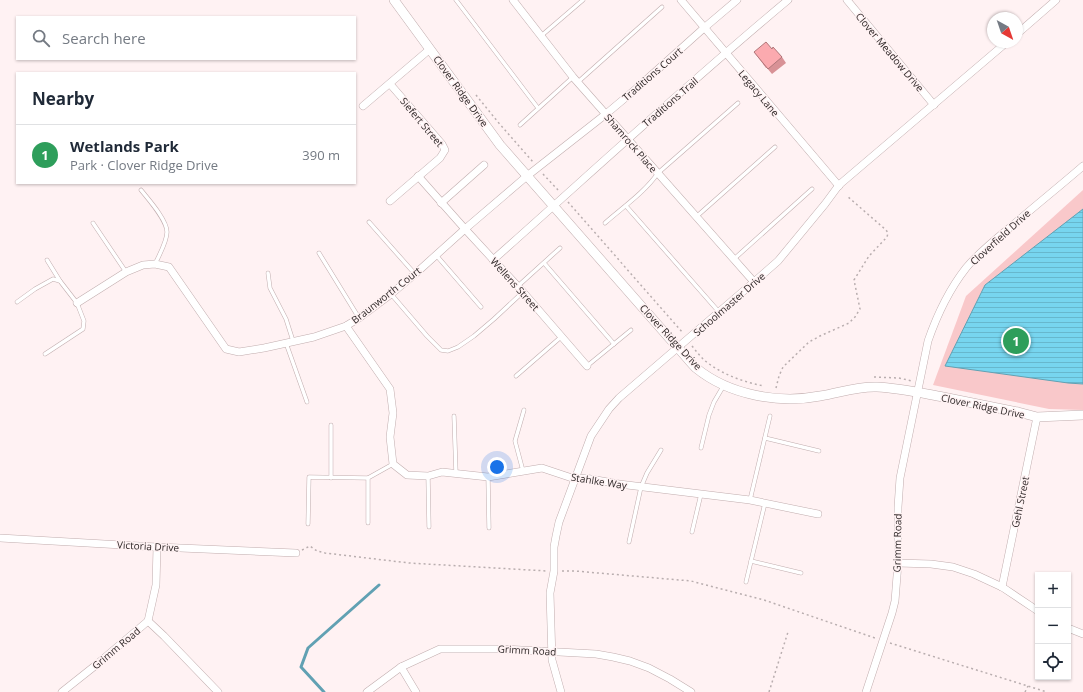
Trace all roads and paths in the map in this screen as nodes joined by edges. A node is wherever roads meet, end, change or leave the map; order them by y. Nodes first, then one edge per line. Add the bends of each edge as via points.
1 (394, 0) edge
2 (456, 0) edge
3 (513, 0) edge
4 (583, 0) edge
5 (681, 0) edge
6 (737, 0) edge
7 (788, 0) edge
8 (847, 0) edge
9 (1056, 0) edge
10 (662, 6) dead end
11 (705, 28) junction
12 (1023, 29) edge
13 (541, 36) junction
14 (1000, 48) edge
15 (430, 49) junction
16 (725, 53) junction
17 (575, 80) junction
18 (390, 84) junction
19 (475, 94) dead end
20 (738, 102) dead end
21 (934, 105) junction
22 (363, 106) dead end
23 (538, 108) junction
24 (606, 114) junction
25 (520, 125) dead end
26 (628, 139) junction
27 (775, 147) dead end
28 (535, 164) dead end
29 (484, 165) dead end
30 (1083, 166) edge
31 (539, 169) dead end
32 (658, 174) junction
33 (418, 176) junction
34 (527, 176) junction
35 (838, 186) junction
36 (812, 189) dead end
37 (141, 190) dead end
38 (562, 195) dead end
39 (847, 196) dead end
40 (566, 200) dead end
41 (390, 201) dead end
42 (441, 203) junction
43 (554, 206) junction
44 (626, 206) junction
45 (696, 217) junction
46 (369, 222) dead end
47 (93, 223) dead end
48 (605, 223) dead end
49 (464, 229) junction
50 (560, 248) dead end
51 (319, 253) dead end
52 (436, 255) junction
53 (734, 259) junction
54 (47, 260) dead end
55 (493, 260) junction
56 (544, 263) junction
57 (155, 264) junction
58 (126, 272) junction
59 (268, 272) dead end
60 (415, 274) junction
61 (60, 280) junction
62 (754, 282) junction
63 (521, 289) junction
64 (391, 294) junction
65 (17, 302) dead end
66 (77, 303) junction
67 (481, 307) dead end
68 (718, 312) junction
69 (359, 318) junction
70 (346, 326) junction
71 (631, 330) dead end
72 (684, 334) dead end
73 (561, 337) junction
74 (289, 342) junction
75 (614, 344) junction
76 (678, 348) junction
77 (45, 354) dead end
78 (587, 366) joint
79 (516, 376) dead end
80 (725, 384) junction
81 (776, 388) dead end
82 (918, 392) junction
83 (307, 402) dead end
84 (524, 410) dead end
85 (1083, 415) edge
86 (454, 416) dead end
87 (770, 416) dead end
88 (1037, 417) junction
89 (331, 425) dead end
90 (766, 438) junction
91 (701, 448) dead end
92 (662, 450) dead end
93 (819, 451) dead end
94 (393, 464) junction
95 (523, 471) junction
96 (456, 473) junction
97 (428, 476) junction
98 (488, 477) junction
99 (332, 478) junction
100 (368, 478) junction
101 (575, 479) junction
102 (641, 487) junction
103 (701, 494) junction
104 (750, 500) junction
105 (765, 503) junction
106 (818, 514) dead end
107 (368, 523) dead end
108 (308, 524) dead end
109 (428, 527) dead end
110 (489, 528) dead end
111 (692, 532) dead end
112 (0, 538) edge
113 (629, 542) dead end
114 (157, 547) junction
115 (296, 553) joint
116 (751, 561) junction
117 (898, 563) junction
118 (554, 571) junction
119 (801, 573) dead end
120 (746, 582) dead end
121 (1002, 587) junction
122 (1035, 609) edge
123 (148, 621) junction
124 (1071, 629) edge
125 (788, 632) dead end
126 (1083, 634) edge
127 (883, 641) junction
128 (552, 651) junction
129 (401, 667) junction
130 (1028, 686) junction
131 (62, 692) edge
132 (218, 692) edge
133 (367, 692) edge
134 (416, 692) edge
135 (561, 692) edge
136 (691, 692) edge
137 (769, 692) edge
138 (866, 692) edge
139 (1025, 692) edge
140 (1047, 692) edge

1 - 15 street, Clover Ridge Drive
2 - 23 lane
3 - 13 street, Shamrock Place
4 - 13 lane
5 - 11 street, Legacy Lane
6 - 11 street, Traditions Court
7 - 16 street, Traditions Trail
8 - 21 street, Clover Meadow Drive
9 - 12 street
10 - 17 lane
11 - 16 street, Legacy Lane
11 - 24 street, Traditions Court
13 - 17 street, Shamrock Place
14 - 21 street, Schoolmaster Drive
15 - 18 street
15 - 34 street, Clover Ridge Drive via 500,145
16 - 26 street, Traditions Trail
16 - 35 street, Legacy Lane
17 - 23 lane
17 - 24 street, Shamrock Place
18 - 22 street
18 - 33 street, Siefert Street via 445,150 440,158
19 - 28 path
20 - 32 lane
21 - 35 street, Schoolmaster Drive
23 - 25 lane
24 - 26 street, Shamrock Place
24 - 34 street, Traditions Court
26 - 32 street, Shamrock Place
26 - 43 street, Traditions Trail
27 - 45 lane
29 - 42 street
30 - 82 street, Cloverfield Drive via 988,246 967,267 943,304 930,335
31 - 38 path
32 - 44 lane
32 - 45 street, Shamrock Place
33 - 41 street, Siefert Street
33 - 42 street
34 - 43 street, Clover Ridge Drive
34 - 49 street, Braunworth Court
35 - 62 street, Schoolmaster Drive via 778,261
36 - 53 lane
37 - 57 lane via 164,221 167,232
39 - 81 path via 886,230 887,237 869,256 854,280 860,309 855,318 809,342 783,367
40 - 72 path
42 - 49 street, Wellens Street
43 - 55 street
43 - 76 street, Clover Ridge Drive
44 - 48 lane
44 - 68 lane
45 - 53 street, Shamrock Place
46 - 60 lane
47 - 58 lane
49 - 52 street, Braunworth Court
49 - 55 street, Wellens Street
50 - 56 lane
51 - 69 lane
52 - 60 street, Braunworth Court
52 - 67 lane
53 - 62 street, Shamrock Place
54 - 61 lane
55 - 63 street, Wellens Street
56 - 63 lane
56 - 75 lane
57 - 58 street via 143,265
57 - 74 street, Braunworth Court via 169,267 226,349 239,352
58 - 66 street
59 - 74 lane via 270,288 286,319
60 - 64 street, Braunworth Court
61 - 65 lane via 53,279
61 - 66 lane
62 - 68 street, Schoolmaster Drive
63 - 64 lane via 494,319 474,336 448,351 441,350
63 - 73 street, Wellens Street
64 - 69 street, Braunworth Court
66 - 77 lane via 84,321 83,329
68 - 76 street, Schoolmaster Drive
69 - 70 street, Braunworth Court
70 - 74 street, Braunworth Court
70 - 94 street via 390,388 393,413 390,437
71 - 75 lane
73 - 78 street, Wellens Street
73 - 79 lane
74 - 83 lane
75 - 78 lane
76 - 80 street, Clover Ridge Drive via 696,367 712,379
76 - 101 street, Schoolmaster Drive via 609,409 591,436
80 - 82 street, Clover Ridge Drive via 757,396 777,399 812,398 874,387
80 - 91 lane via 709,415
82 - 88 street, Clover Ridge Drive
82 - 117 street, Grimm Road via 900,478
84 - 95 lane via 515,441
85 - 88 street, Clover Ridge Drive
86 - 96 lane
87 - 90 lane
88 - 121 street, Gehl Street
89 - 99 lane
90 - 93 lane
90 - 104 lane
92 - 102 lane
94 - 97 street, Stahlke Way via 407,475
94 - 100 lane
95 - 98 street, Stahlke Way
95 - 101 street, Stahlke Way via 542,468
96 - 97 street, Stahlke Way via 442,472
96 - 98 street, Stahlke Way
97 - 109 lane
98 - 110 lane
99 - 100 lane
99 - 108 lane via 309,477
100 - 107 lane
101 - 102 street, Stahlke Way via 585,478
101 - 118 street, Schoolmaster Drive via 559,522 554,547
102 - 103 street, Stahlke Way
102 - 113 lane
103 - 104 street, Stahlke Way
103 - 111 lane
104 - 105 street, Stahlke Way
105 - 106 street, Stahlke Way
105 - 116 lane
112 - 114 street, Victoria Drive
114 - 115 street, Victoria Drive
114 - 123 street, Grimm Road via 156,585
115 - 118 path via 310,546 325,553 409,563
116 - 119 lane
116 - 120 lane
117 - 121 street via 953,567
117 - 127 street, Grimm Road via 895,601
118 - 127 path via 691,581 764,600
118 - 128 street, Schoolmaster Drive via 550,593
121 - 122 street
123 - 131 street, Grimm Road
123 - 132 street
124 - 126 street
125 - 137 path
127 - 130 path
127 - 138 street, Grimm Road
128 - 129 street, Grimm Road via 440,649
128 - 135 street, Schoolmaster Drive
128 - 136 street, Grimm Road via 596,654 630,661 649,668
129 - 133 street, Grimm Road
129 - 134 street
130 - 139 path
130 - 140 path

